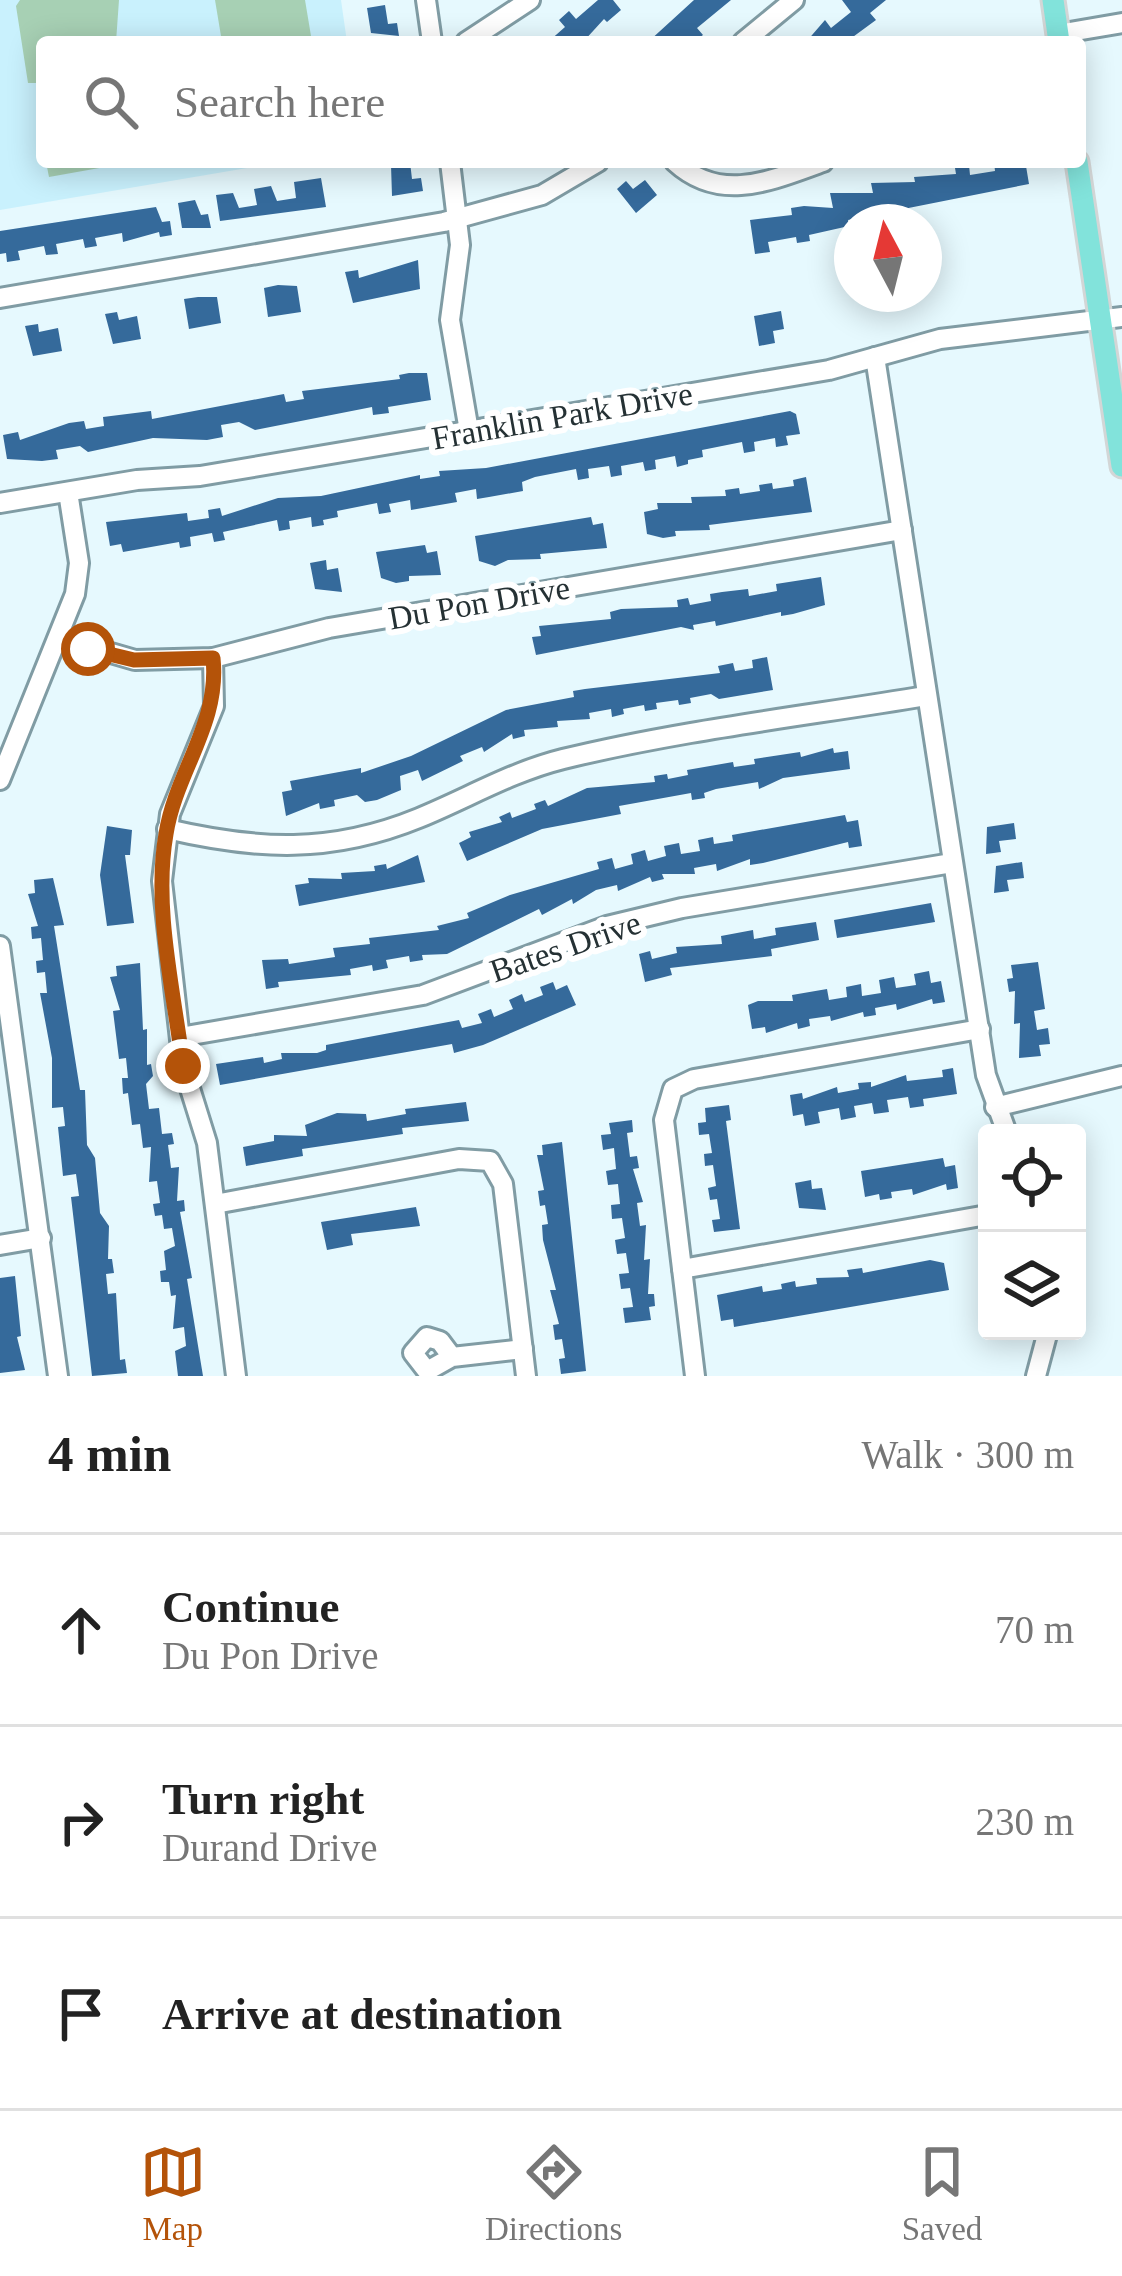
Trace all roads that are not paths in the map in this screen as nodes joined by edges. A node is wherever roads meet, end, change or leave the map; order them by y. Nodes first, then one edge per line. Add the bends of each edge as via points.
1 (426, 0) edge
2 (530, 0) edge
3 (794, 0) edge
4 (1053, 0) edge
5 (1122, 23) edge
6 (431, 36) edge
7 (475, 36) edge
8 (750, 36) edge
9 (1059, 36) edge
10 (1067, 36) edge
11 (451, 168) edge
12 (588, 168) edge
13 (683, 168) edge
14 (805, 168) edge
15 (1078, 168) edge
16 (458, 218) junction
17 (0, 298) edge
18 (1112, 318) edge
19 (875, 357) junction
20 (469, 431) junction
21 (1122, 466) edge
22 (68, 492) junction
23 (0, 503) edge
24 (902, 530) junction
25 (59, 638) junction
26 (213, 658) junction
27 (926, 696) junction
28 (0, 780) edge
29 (166, 829) junction
30 (952, 862) junction
31 (0, 952) edge
32 (980, 1029) junction
33 (180, 1037) junction
34 (1122, 1076) edge
35 (995, 1107) junction
36 (1003, 1124) edge
37 (215, 1204) junction
38 (978, 1217) edge
39 (41, 1238) junction
40 (0, 1245) edge
41 (682, 1269) junction
42 (1046, 1340) edge
43 (523, 1349) junction
44 (452, 1358) dead end
45 (58, 1376) edge
46 (236, 1376) edge
47 (526, 1376) edge
48 (695, 1376) edge
49 (1036, 1376) edge

1 - 6 street
2 - 7 street
3 - 8 street
4 - 9 main road
5 - 10 street
11 - 16 street
12 - 16 street via 542,195
13 - 14 street via 732,188
15 - 18 main road
16 - 17 street
16 - 20 street via 449,310
18 - 19 street, Franklin Park Drive via 940,339
18 - 21 main road
19 - 20 street, Franklin Park Drive
19 - 24 street
20 - 22 street, Franklin Park Drive
22 - 23 street, Franklin Park Drive
22 - 25 street via 79,579
24 - 26 street, Du Pon Drive via 310,631
24 - 27 street
25 - 26 street, Du Pon Drive via 134,660
25 - 28 street
26 - 29 street via 214,706
27 - 29 street via 562,760 399,826 301,846 258,848
27 - 30 street
29 - 33 street via 162,881
30 - 32 street
30 - 33 street, Bates Drive via 682,908 586,933 423,995
31 - 39 street
32 - 35 street
32 - 41 street via 673,1089 664,1111
33 - 37 street
34 - 35 street
35 - 36 street
37 - 43 street via 472,1156 490,1161 503,1184
37 - 46 street
38 - 41 street
39 - 40 street
39 - 45 street
41 - 48 street
42 - 49 street
43 - 44 street
43 - 47 street

